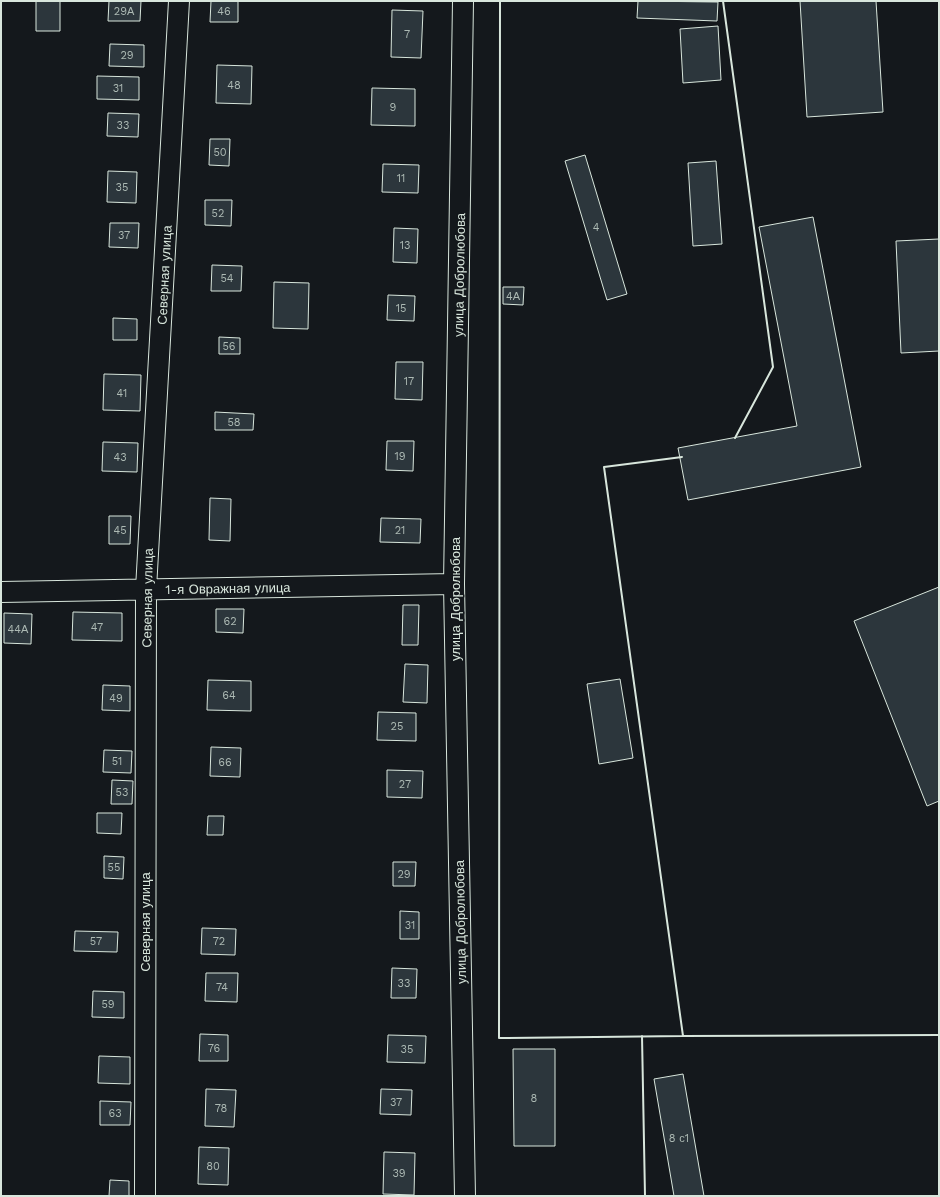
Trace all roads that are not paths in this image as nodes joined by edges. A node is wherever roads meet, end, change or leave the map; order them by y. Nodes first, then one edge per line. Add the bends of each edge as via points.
1 (179, 1) edge
2 (463, 1) edge
3 (454, 584) junction
4 (146, 589) junction
5 (1, 592) edge
6 (145, 1196) edge
7 (465, 1196) edge

1 - 4 street, Северная улица
2 - 3 street, улица Добролюбова
3 - 4 street, 1-я Овражная улица
3 - 7 street, улица Добролюбова
4 - 5 street, 1-я Овражная улица
4 - 6 street, Северная улица

